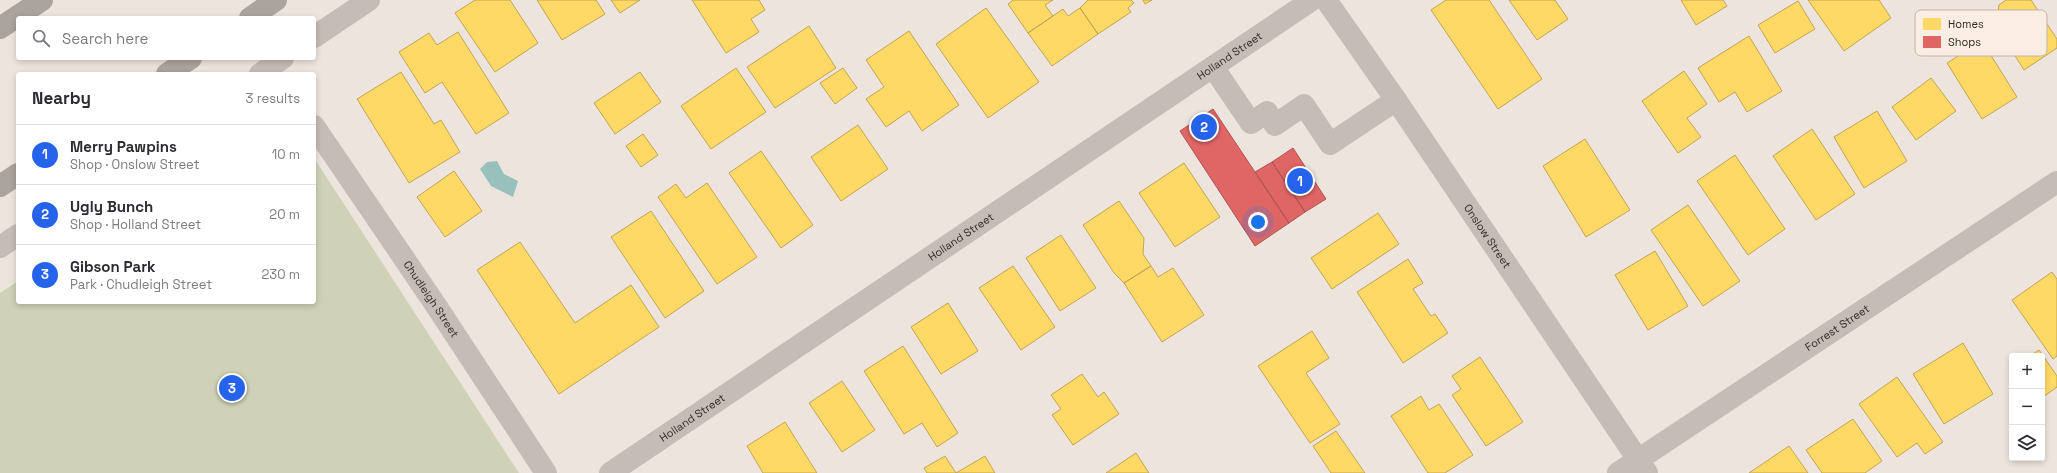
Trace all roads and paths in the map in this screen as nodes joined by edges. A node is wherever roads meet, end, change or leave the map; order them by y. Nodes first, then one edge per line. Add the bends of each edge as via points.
1 (42, 0) edge
2 (276, 0) edge
3 (369, 0) edge
4 (1312, 0) edge
5 (1326, 0) edge
6 (18, 16) edge
7 (253, 16) edge
8 (16, 17) edge
9 (0, 28) edge
10 (316, 36) edge
11 (188, 60) edge
12 (280, 60) edge
13 (284, 60) edge
14 (1214, 67) junction
15 (170, 72) edge
16 (263, 72) edge
17 (286, 72) edge
18 (1396, 100) junction
19 (316, 129) edge
20 (16, 175) edge
21 (2057, 182) edge
22 (0, 186) edge
23 (16, 236) edge
24 (0, 247) edge
25 (1642, 466) edge
26 (546, 473) edge
27 (610, 473) edge
28 (1618, 473) edge

1 - 6 highway
2 - 7 highway
3 - 10 street
4 - 14 street, Holland Street
5 - 18 street, Onslow Street
8 - 9 highway
11 - 15 highway
12 - 16 street
13 - 17 street
14 - 18 street via 1251,123 1267,112 1275,124 1304,105 1330,144
14 - 27 street, Holland Street
18 - 25 street, Onslow Street
19 - 26 street, Chudleigh Street
20 - 22 highway
21 - 25 street, Forrest Street
23 - 24 street
25 - 28 street, Forrest Street

